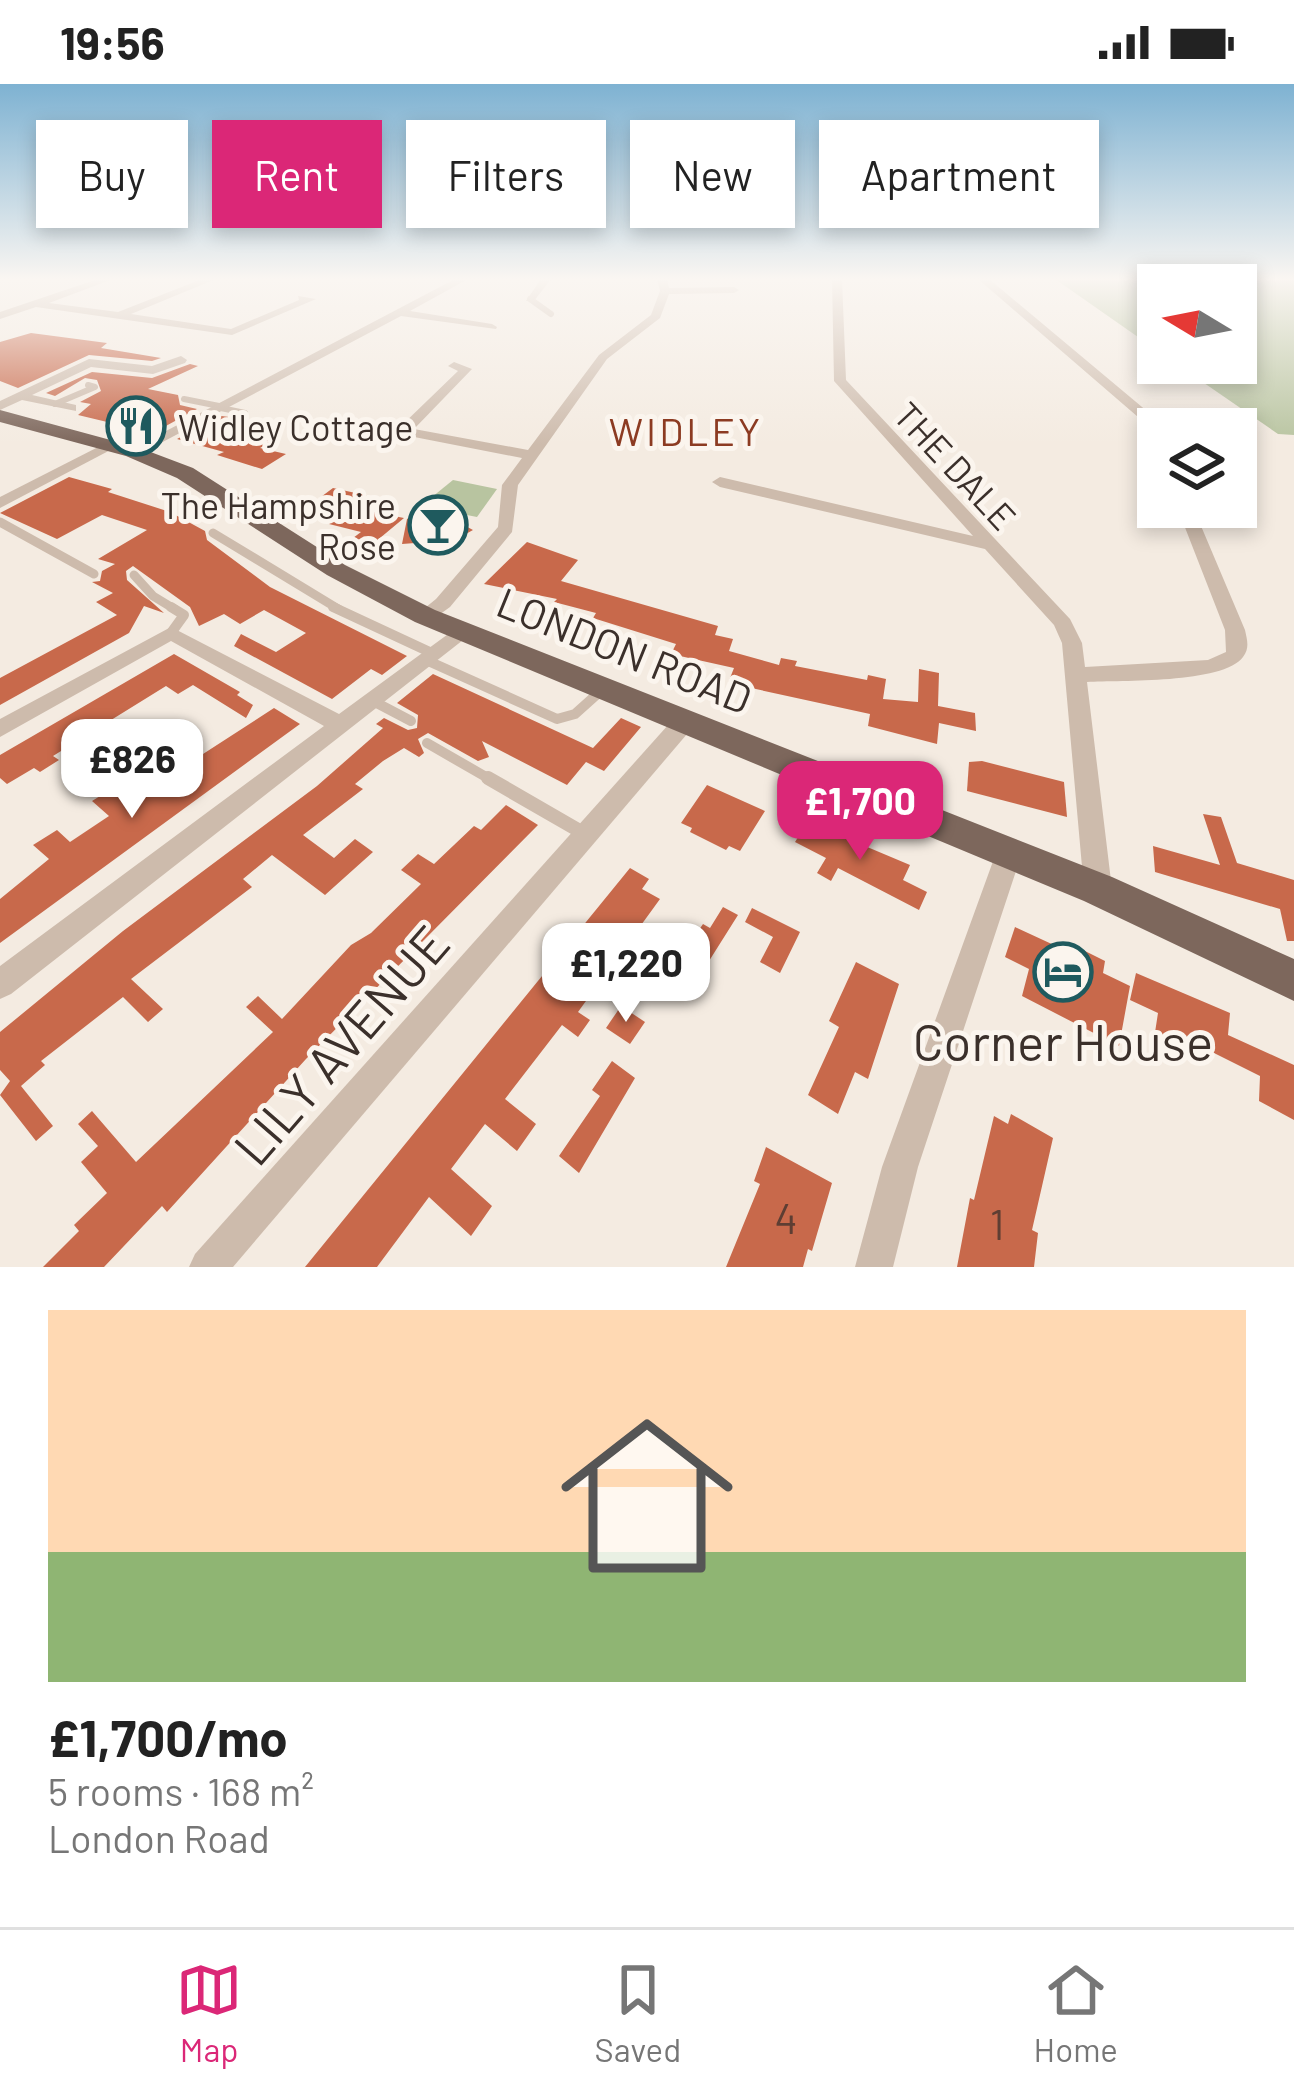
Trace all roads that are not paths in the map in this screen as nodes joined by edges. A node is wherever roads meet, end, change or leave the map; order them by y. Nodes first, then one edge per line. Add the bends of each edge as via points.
1 (355, 334) edge
2 (632, 334) edge
3 (838, 334) edge
4 (1047, 334) edge
5 (181, 359) dead end
6 (465, 366) dead end
7 (95, 387) dead end
8 (0, 391) edge
9 (22, 397) junction
10 (184, 399) dead end
11 (0, 406) edge
12 (63, 406) joint
13 (218, 406) junction
14 (1137, 410) edge
15 (245, 413) dead end
16 (0, 416) edge
17 (192, 421) junction
18 (221, 427) dead end
19 (404, 431) junction
20 (380, 436) dead end
21 (122, 449) junction
22 (530, 455) junction
23 (720, 482) dead end
24 (0, 502) edge
25 (0, 522) edge
26 (1194, 528) edge
27 (213, 533) dead end
28 (990, 545) junction
29 (94, 574) dead end
30 (134, 575) dead end
31 (425, 616) junction
32 (171, 633) junction
33 (441, 649) junction
34 (1077, 675) junction
35 (373, 700) junction
36 (411, 721) dead end
37 (685, 721) junction
38 (340, 725) junction
39 (0, 729) edge
40 (427, 743) dead end
41 (588, 836) junction
42 (1009, 853) junction
43 (1098, 889) junction
44 (1294, 980) edge
45 (0, 985) edge
46 (208, 1267) edge
47 (874, 1267) edge

1 - 13 street
2 - 22 street via 603,357
3 - 28 street, THE DALE via 839,381
4 - 14 street
5 - 9 street via 150,374 89,363
6 - 19 street
7 - 12 lane
8 - 9 street
9 - 11 street
9 - 12 street
10 - 13 lane
13 - 15 lane
13 - 17 street
16 - 21 main road, LONDON ROAD
17 - 18 lane
17 - 21 street
19 - 20 street
19 - 22 street
21 - 24 street
21 - 31 main road, LONDON ROAD via 202,481 304,552
22 - 31 street via 506,496 506,528
23 - 28 street
25 - 29 lane
26 - 34 street via 1235,630 1234,656 1211,667
27 - 33 lane via 310,596
28 - 34 street, THE DALE via 1063,623
30 - 32 lane via 184,615
31 - 33 main road, LONDON ROAD
32 - 38 street
32 - 39 street
33 - 35 street
33 - 37 main road, LONDON ROAD via 604,688
34 - 43 street, THE DALE
35 - 36 lane
35 - 38 street
37 - 41 street, LILY AVENUE
37 - 42 main road, LONDON ROAD
38 - 45 street
40 - 41 lane
41 - 46 street, LILY AVENUE
42 - 43 main road, LONDON ROAD
42 - 47 street via 900,1167
43 - 44 main road, LONDON ROAD

